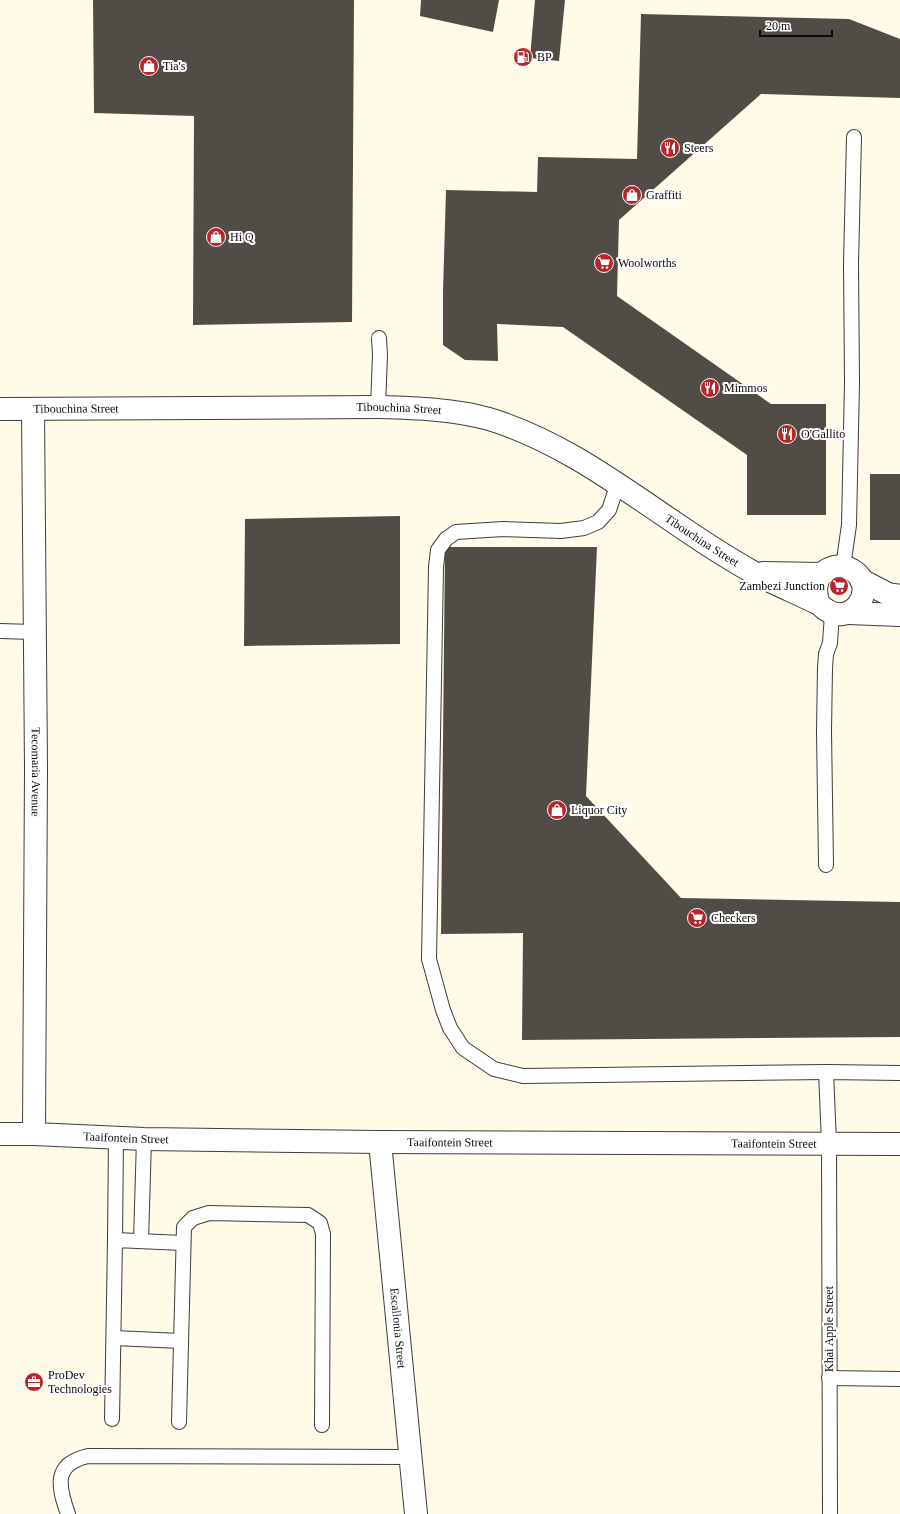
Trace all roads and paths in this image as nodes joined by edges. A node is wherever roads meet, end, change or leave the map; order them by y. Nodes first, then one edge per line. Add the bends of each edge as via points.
1 (854, 137) dead end
2 (379, 338) dead end
3 (378, 406) junction
4 (0, 409) edge
5 (33, 410) junction
6 (618, 483) junction
7 (843, 567) junction
8 (756, 573) junction
9 (822, 574) junction
10 (861, 580) junction
11 (900, 596) edge
12 (833, 610) junction
13 (900, 615) edge
14 (0, 631) edge
15 (34, 632) junction
16 (826, 865) dead end
17 (826, 1072) junction
18 (900, 1073) edge
19 (0, 1134) edge
20 (34, 1134) junction
21 (116, 1138) junction
22 (144, 1139) junction
23 (380, 1142) junction
24 (829, 1143) junction
25 (900, 1144) edge
26 (115, 1240) junction
27 (141, 1241) junction
28 (183, 1243) junction
29 (114, 1338) junction
30 (181, 1341) junction
31 (829, 1378) junction
32 (900, 1379) edge
33 (112, 1419) dead end
34 (179, 1422) dead end
35 (322, 1425) dead end
36 (410, 1457) junction
37 (68, 1514) edge
38 (416, 1514) edge
39 (830, 1514) edge

1 - 7 lane via 850,493 849,525
2 - 3 lane
3 - 5 street, Tibouchina Street
3 - 6 street, Tibouchina Street via 459,413 488,419 524,432
4 - 5 street, Tibouchina Street
5 - 15 street, Tecomaria Avenue
6 - 8 street, Tibouchina Street
6 - 17 lane via 609,510 598,522 584,528 562,531 503,529 456,532 446,539 438,550 429,959 443,1010 450,1028 463,1048 494,1069 522,1076
7 - 9 street via 828,569
7 - 10 street via 857,574
8 - 9 street
8 - 12 street, Tibouchina Street
9 - 12 street via 817,580 816,597
10 - 11 street via 888,594
10 - 12 street via 863,595 856,609
12 - 13 street, Tibouchina Street
12 - 16 lane via 825,668
14 - 15 lane
15 - 20 street, Tecomaria Avenue
17 - 18 lane
17 - 24 lane, Khai Apple Street
19 - 20 street, Taaifontein Street
20 - 21 street, Taaifontein Street
21 - 22 street, Taaifontein Street
21 - 26 lane
22 - 23 street, Taaifontein Street
22 - 27 lane
23 - 24 street, Taaifontein Street
23 - 36 street, Escallonia Street
24 - 25 street, Taaifontein Street
24 - 31 lane, Khai Apple Street
26 - 27 lane
26 - 29 lane
27 - 28 lane
28 - 30 lane
28 - 35 lane via 184,1227 193,1218 209,1214 308,1215 320,1223 323,1234
29 - 30 lane
29 - 33 lane
30 - 34 lane
31 - 32 lane
31 - 39 lane, Khai Apple Street
36 - 37 lane via 88,1456 76,1459 65,1466 61,1476 63,1501
36 - 38 street, Escallonia Street

